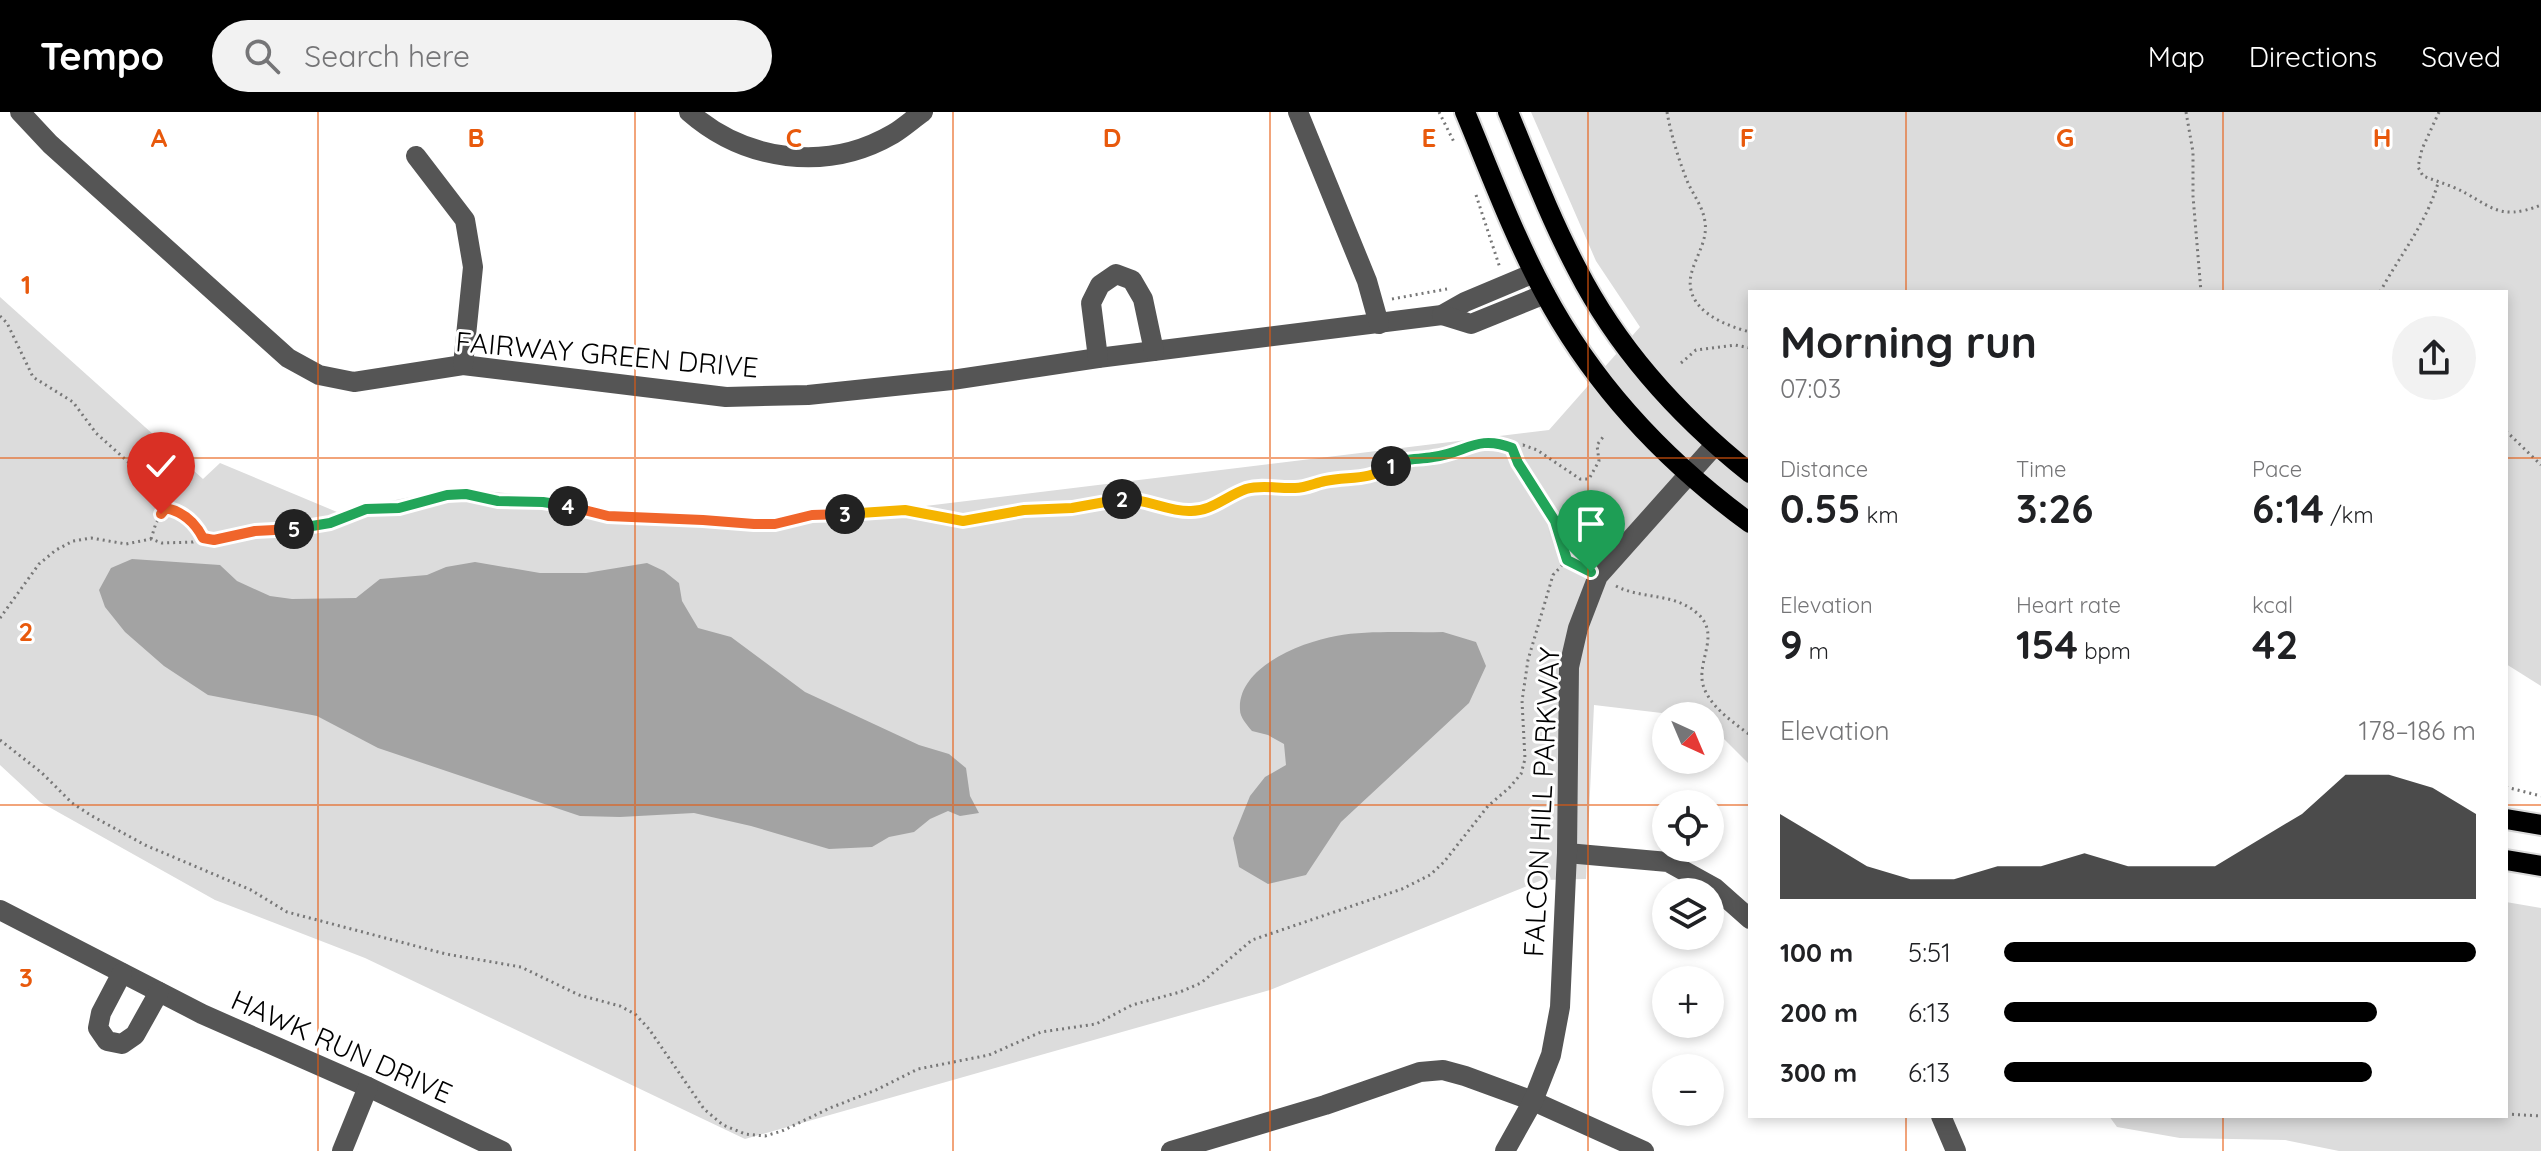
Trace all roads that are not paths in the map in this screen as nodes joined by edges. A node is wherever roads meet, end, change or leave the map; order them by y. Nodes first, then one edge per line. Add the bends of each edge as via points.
1 (20, 112) edge
2 (689, 112) edge
3 (923, 112) edge
4 (1298, 112) edge
5 (1465, 112) edge
6 (1508, 112) edge
7 (416, 156) dead end
8 (1534, 273) junction
9 (1545, 294) junction
10 (1442, 315) junction
11 (1377, 317) junction
12 (1154, 351) junction
13 (1098, 358) junction
14 (463, 365) junction
15 (1715, 445) junction
16 (1748, 471) edge
17 (1689, 475) junction
18 (1748, 521) edge
19 (2508, 819) edge
20 (2541, 825) edge
21 (1567, 853) junction
22 (2508, 860) edge
23 (2541, 866) edge
24 (0, 910) edge
25 (1748, 917) edge
26 (122, 973) junction
27 (159, 992) junction
28 (368, 1087) junction
29 (1533, 1101) junction
30 (1942, 1118) edge
31 (342, 1151) edge
32 (502, 1151) edge
33 (1171, 1151) edge
34 (1505, 1151) edge
35 (1644, 1151) edge
36 (1956, 1151) edge

1 - 14 street, FAIRWAY GREEN DRIVE via 288,358 319,375 354,382
2 - 3 street via 752,150 824,157 892,134
4 - 11 street
5 - 8 main road
6 - 15 main road via 1577,271 1613,330 1655,384
7 - 14 street via 465,220 473,267
8 - 9 main road
8 - 10 street, FAIRWAY GREEN DRIVE
9 - 10 street, FAIRWAY GREEN DRIVE via 1471,324
9 - 17 main road via 1603,383
10 - 11 street, FAIRWAY GREEN DRIVE
11 - 12 street, FAIRWAY GREEN DRIVE
12 - 13 street, FAIRWAY GREEN DRIVE
12 - 13 street via 1143,299 1132,280 1116,274 1100,285 1091,303
13 - 14 street, FAIRWAY GREEN DRIVE via 952,380 726,397
15 - 16 main road
15 - 17 street, FALCON HILL PARKWAY
17 - 18 main road
17 - 21 street, FALCON HILL PARKWAY via 1598,576 1578,628 1569,667
19 - 20 main road
21 - 25 street via 1668,862 1715,888
21 - 29 street, FALCON HILL PARKWAY via 1560,1007 1551,1055
22 - 23 main road
24 - 26 street, HAWK RUN DRIVE
26 - 27 street, HAWK RUN DRIVE
26 - 27 street via 101,1013 98,1028 107,1041 122,1044 135,1035
27 - 28 street, HAWK RUN DRIVE
28 - 31 street
28 - 32 street, HAWK RUN DRIVE
29 - 33 street via 1443,1070 1420,1072
29 - 34 street, FALCON HILL PARKWAY
29 - 35 street
30 - 36 street

